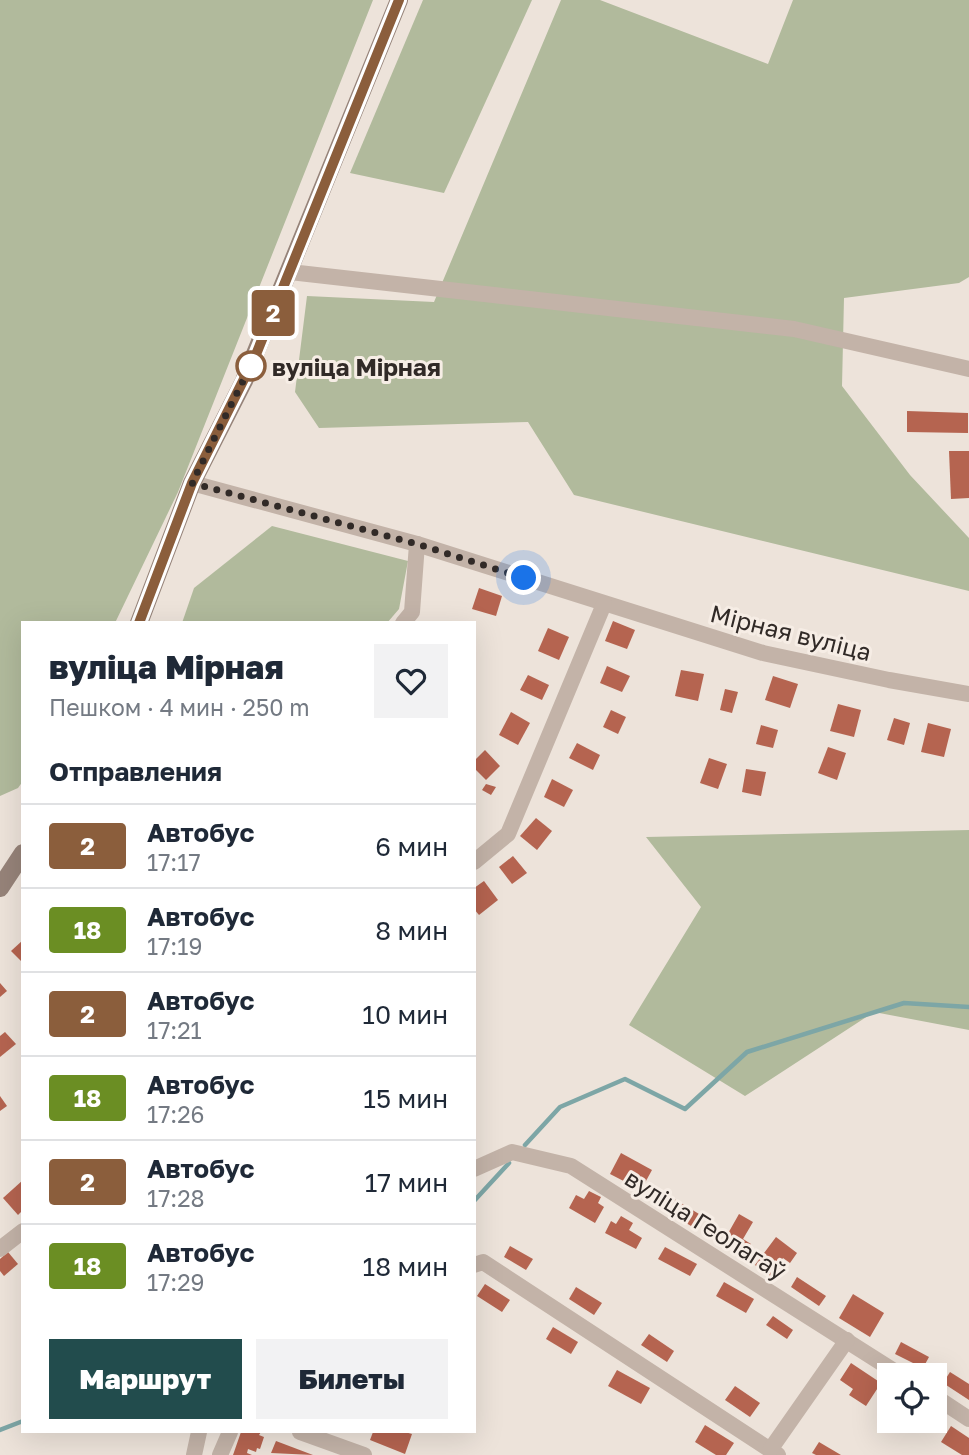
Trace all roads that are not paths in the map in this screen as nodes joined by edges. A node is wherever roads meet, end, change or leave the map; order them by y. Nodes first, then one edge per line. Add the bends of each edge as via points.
1 (399, 0) edge
2 (290, 272) junction
3 (969, 369) edge
4 (192, 483) junction
5 (417, 544) junction
6 (604, 604) junction
7 (140, 621) edge
8 (405, 621) edge
9 (969, 694) edge
10 (21, 856) edge
11 (476, 860) edge
12 (0, 888) edge
13 (476, 1168) edge
14 (21, 1233) edge
15 (0, 1249) edge
16 (476, 1264) edge
17 (847, 1340) junction
18 (882, 1363) edge
19 (947, 1405) edge
20 (969, 1419) edge
21 (200, 1433) edge
22 (230, 1433) edge
23 (303, 1433) edge
24 (774, 1452) edge
25 (194, 1455) edge
26 (220, 1455) edge
27 (364, 1455) edge

1 - 2 main road
2 - 3 street via 794,329
2 - 4 main road via 244,381
4 - 5 street, Мірная вуліца
4 - 7 main road
5 - 6 street, Мірная вуліца
5 - 8 street via 412,612
6 - 9 street, Мірная вуліца via 763,653
6 - 11 street via 508,834
10 - 12 main road
13 - 17 street, вуліца Геолагаў via 512,1152 571,1166
14 - 15 street
16 - 24 street via 483,1262
17 - 18 street, вуліца Геолагаў
17 - 24 street
19 - 20 street
21 - 25 street
22 - 26 street
23 - 27 street

